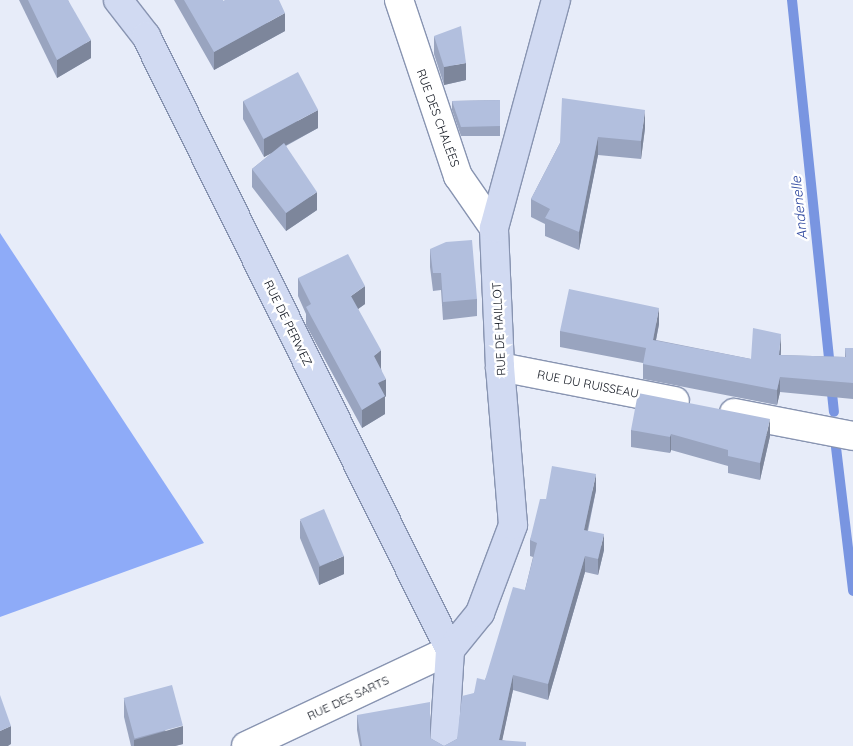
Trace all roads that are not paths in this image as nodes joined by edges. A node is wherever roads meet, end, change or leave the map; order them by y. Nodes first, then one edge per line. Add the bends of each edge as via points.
1 (118, 0) edge
2 (399, 0) edge
3 (556, 0) edge
4 (494, 228) junction
5 (500, 367) junction
6 (853, 436) edge
7 (450, 650) junction
8 (246, 746) edge
9 (444, 746) edge

1 - 7 street, RUE DE PERWEZ via 146,36
2 - 4 street, RUE DES CHALÉES via 458,176
3 - 4 street, RUE DE HAILLOT
4 - 5 street, RUE DE HAILLOT
5 - 6 street, RUE DU RUISSEAU
5 - 7 street, RUE DE HAILLOT via 513,525 480,613
7 - 8 street, RUE DES SARTS
7 - 9 street

